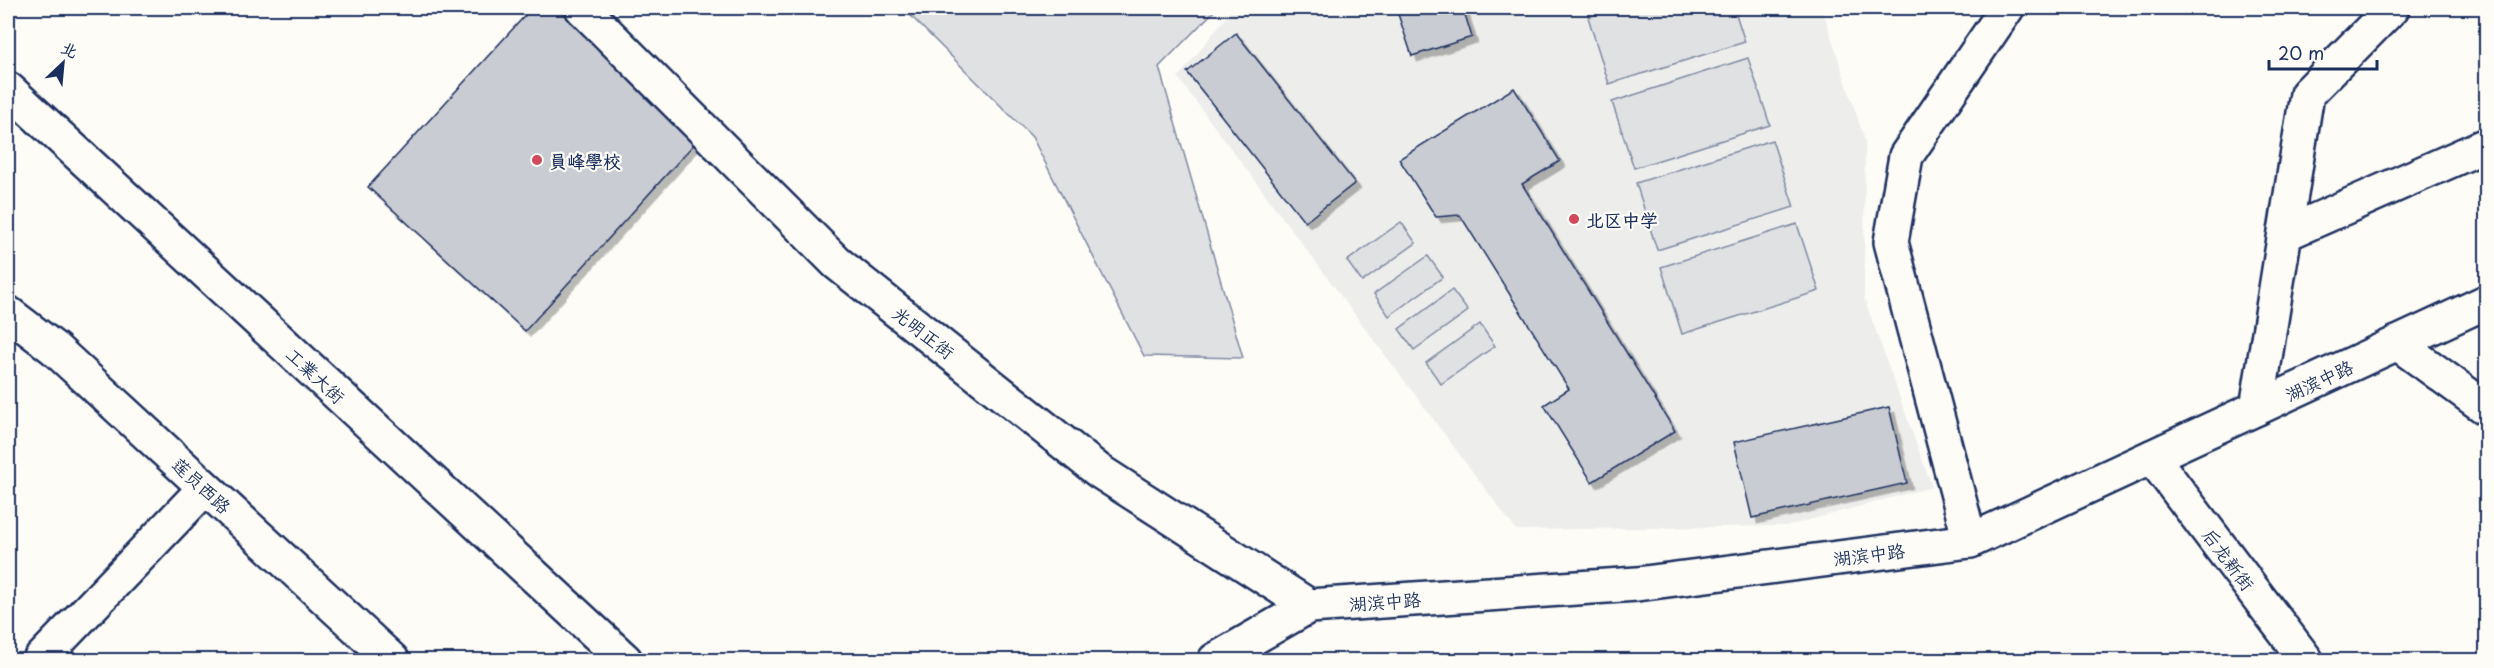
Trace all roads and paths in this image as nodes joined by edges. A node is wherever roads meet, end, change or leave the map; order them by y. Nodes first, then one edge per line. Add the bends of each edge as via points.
1 (582, 8) edge
2 (2007, 8) edge
3 (2392, 8) edge
4 (8, 89) edge
5 (2487, 145) edge
6 (2285, 234) junction
7 (2487, 302) edge
8 (8, 313) edge
9 (2397, 344) junction
10 (2257, 408) junction
11 (2487, 408) edge
12 (2152, 457) junction
13 (205, 488) junction
14 (1970, 541) junction
15 (1309, 606) junction
16 (40, 660) edge
17 (392, 660) edge
18 (625, 660) edge
19 (1215, 660) edge
20 (2306, 660) edge

1 - 15 street, 光明正街 via 837,263 1099,471
2 - 14 street via 1905,156 1891,242
3 - 6 street via 2307,94
4 - 18 street, 工業大街
5 - 6 street
6 - 10 street
7 - 9 street, 湖滨中路
8 - 13 street, 莲员西路 via 54,349
9 - 10 street, 湖滨中路
9 - 11 street
10 - 12 street, 湖滨中路
12 - 14 street, 湖滨中路
12 - 20 street, 后龙新街
13 - 16 street
13 - 17 street, 莲员西路
14 - 15 street, 湖滨中路 via 1637,584
15 - 19 street, 湖滨中路

